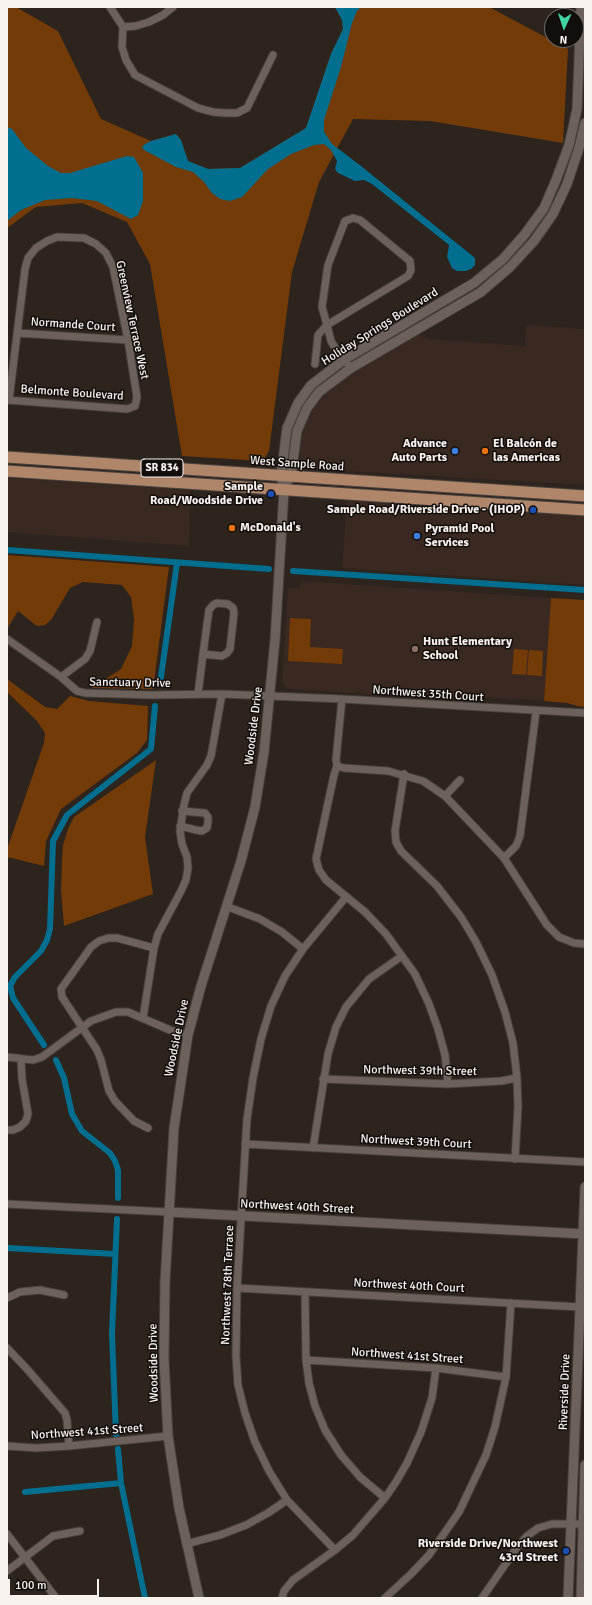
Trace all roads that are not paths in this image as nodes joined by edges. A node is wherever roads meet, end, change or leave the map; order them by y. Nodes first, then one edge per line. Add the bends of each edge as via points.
1 (110, 7) edge
2 (173, 7) edge
3 (581, 7) edge
4 (123, 27) junction
5 (273, 55) dead end
6 (585, 123) edge
7 (474, 283) junction
8 (481, 292) junction
9 (410, 320) junction
10 (327, 325) junction
11 (416, 330) junction
12 (16, 333) junction
13 (128, 340) junction
14 (344, 360) junction
15 (315, 364) dead end
16 (351, 368) junction
17 (8, 400) edge
18 (135, 406) joint
19 (7, 457) edge
20 (43, 460) junction
21 (7, 464) edge
22 (175, 469) junction
23 (7, 471) edge
24 (286, 476) junction
25 (131, 480) junction
26 (284, 490) junction
27 (551, 494) junction
28 (585, 496) edge
29 (585, 502) edge
30 (487, 504) junction
31 (546, 508) junction
32 (585, 510) edge
33 (97, 622) dead end
34 (7, 639) edge
35 (203, 654) junction
36 (61, 677) junction
37 (198, 694) junction
38 (222, 694) junction
39 (270, 696) junction
40 (342, 699) junction
41 (536, 712) junction
42 (585, 714) edge
43 (337, 766) junction
44 (404, 774) junction
45 (460, 780) dead end
46 (445, 796) junction
47 (182, 811) junction
48 (180, 826) junction
49 (504, 858) junction
50 (346, 897) junction
51 (228, 907) junction
52 (585, 944) edge
53 (154, 948) junction
54 (304, 949) junction
55 (402, 956) junction
56 (143, 1018) junction
57 (82, 1028) junction
58 (188, 1035) junction
59 (7, 1057) edge
60 (21, 1060) junction
61 (517, 1078) junction
62 (323, 1079) junction
63 (448, 1084) junction
64 (148, 1128) dead end
65 (7, 1130) edge
66 (245, 1144) junction
67 (314, 1148) junction
68 (515, 1158) junction
69 (585, 1162) edge
70 (585, 1186) edge
71 (7, 1204) edge
72 (169, 1212) junction
73 (241, 1217) junction
74 (584, 1234) edge
75 (237, 1288) junction
76 (305, 1292) junction
77 (64, 1296) dead end
78 (7, 1298) edge
79 (511, 1303) junction
80 (580, 1307) junction
81 (7, 1348) edge
82 (306, 1360) junction
83 (436, 1368) junction
84 (506, 1377) junction
85 (168, 1436) junction
86 (7, 1446) edge
87 (69, 1446) junction
88 (585, 1465) edge
89 (385, 1498) junction
90 (287, 1500) junction
91 (572, 1524) junction
92 (583, 1524) junction
93 (80, 1532) dead end
94 (7, 1534) edge
95 (186, 1544) junction
96 (335, 1550) junction
97 (26, 1557) junction
98 (7, 1571) edge
99 (56, 1598) edge
100 (199, 1598) edge
101 (282, 1598) edge
102 (385, 1598) edge
103 (482, 1598) edge
104 (568, 1598) edge
105 (581, 1598) edge

1 - 4 street
2 - 4 street via 150,22
3 - 7 street, Holiday Springs Boulevard via 577,109 569,145 556,180 544,208 525,234 503,259
4 - 5 street via 122,47 135,75 198,108 213,112 237,112 247,108
6 - 8 street, Holiday Springs Boulevard via 577,155 553,214 534,241 510,267
7 - 8 street
7 - 9 street, Holiday Springs Boulevard
8 - 11 street, Holiday Springs Boulevard
9 - 11 street
9 - 14 street, Holiday Springs Boulevard
10 - 10 street via 322,307 328,266 345,221 353,218 360,220 410,262 411,270 408,276
10 - 14 street via 331,340
10 - 15 street via 318,335
11 - 16 street, Holiday Springs Boulevard
12 - 13 street, Normande Court
12 - 13 street, Greenview Terrace West via 28,258 36,248 47,241 57,237 73,237 84,238 106,253 113,267
12 - 17 street, Greenview Terrace West
13 - 18 street, Greenview Terrace West via 137,397
14 - 16 street
14 - 24 street, Holiday Springs Boulevard via 311,384 298,403 287,428
16 - 24 street, Holiday Springs Boulevard via 319,392 307,408 297,431
17 - 18 street, Belmonte Boulevard via 127,409
19 - 20 main road, West Sample Road / SR 834
20 - 21 main road via 26,465
20 - 22 main road, West Sample Road / SR 834
22 - 24 main road, West Sample Road / SR 834
22 - 25 main road via 168,474 142,473
23 - 25 main road, SR 834
24 - 26 street, Holiday Springs Boulevard
24 - 27 main road, West Sample Road / SR 834
25 - 26 main road, SR 834
26 - 30 main road, SR 834
26 - 39 street, Woodside Drive
27 - 28 main road, West Sample Road / SR 834
27 - 30 main road via 541,501 498,499
29 - 31 main road via 556,501
30 - 31 main road, SR 834
31 - 32 main road, SR 834
33 - 36 street via 90,650 85,658
34 - 36 street, Sanctuary Drive
35 - 35 street via 209,610 212,605 218,603 228,604 234,613 230,649 222,656
35 - 37 street
36 - 37 street, Sanctuary Drive via 77,691 85,693
37 - 38 street, Sanctuary Drive
38 - 39 street, Sanctuary Drive
38 - 47 street via 211,756 187,792
39 - 40 street, Northwest 35th Court
39 - 51 street, Woodside Drive via 255,807
40 - 41 street, Northwest 35th Court
40 - 43 street
41 - 42 street, Northwest 35th Court
41 - 49 street via 520,836 516,846
43 - 44 street
43 - 50 street via 316,859 319,870 326,880
44 - 46 street via 423,781
44 - 61 street via 395,831 396,842 437,886 476,942 505,1012
45 - 46 street
46 - 49 street
47 - 48 street
47 - 48 street via 205,813 208,822 207,828 202,830
48 - 53 street via 182,844 187,857 186,880 158,934
49 - 52 street via 547,925 559,937
50 - 54 street, Northwest 78th Terrace
50 - 55 street via 386,934
51 - 54 street via 260,919
51 - 58 street, Woodside Drive via 201,986
53 - 56 street
53 - 57 street via 112,938 99,941 92,947 61,989 62,997
54 - 66 street, Northwest 78th Terrace via 284,976 261,1039 253,1078
55 - 62 street via 368,979 346,1007 336,1027
55 - 63 street via 415,974 429,1004 445,1055
56 - 57 street via 128,1012 116,1012 91,1021
56 - 58 street
57 - 60 street via 42,1057
57 - 64 street via 101,1060 114,1101 134,1121
58 - 72 street, Woodside Drive via 174,1125
59 - 60 street
60 - 65 street via 28,1114 20,1127
61 - 63 street, Northwest 39th Street
61 - 68 street
62 - 63 street, Northwest 39th Street
62 - 67 street
66 - 67 street, Northwest 39th Court
66 - 73 street, Northwest 78th Terrace
67 - 68 street, Northwest 39th Court
68 - 69 street, Northwest 39th Court
70 - 74 street, Riverside Drive
71 - 72 street, Northwest 40th Street
72 - 73 street, Northwest 40th Street
72 - 85 street, Woodside Drive via 164,1358
73 - 74 street, Northwest 40th Street
73 - 75 street, Northwest 78th Terrace
74 - 80 street, Riverside Drive
75 - 76 street, Northwest 40th Court
75 - 90 street, Northwest 78th Terrace via 238,1386 255,1442
76 - 79 street, Northwest 40th Court
76 - 82 street
77 - 78 street via 40,1290 20,1292
79 - 80 street, Northwest 40th Court
79 - 84 street
80 - 91 street, Riverside Drive
81 - 87 street via 65,1413
82 - 83 street, Northwest 41st Street
82 - 89 street via 309,1383 325,1430 360,1478
83 - 84 street, Northwest 41st Street
83 - 89 street via 432,1398 421,1432 407,1463
84 - 102 street via 486,1456 459,1512 429,1555
85 - 87 street, Northwest 41st Street
85 - 95 street, Woodside Drive
86 - 87 street, Northwest 41st Street
88 - 92 street
89 - 96 street via 353,1535
90 - 95 street via 246,1525
90 - 96 street, Northwest 78th Terrace
91 - 92 street
91 - 103 street via 552,1524 538,1528 527,1536
91 - 104 street, Riverside Drive
92 - 105 street
93 - 97 street via 53,1536
94 - 97 street
95 - 100 street, Woodside Drive
96 - 101 street via 293,1580 284,1590
97 - 98 street
97 - 99 street

